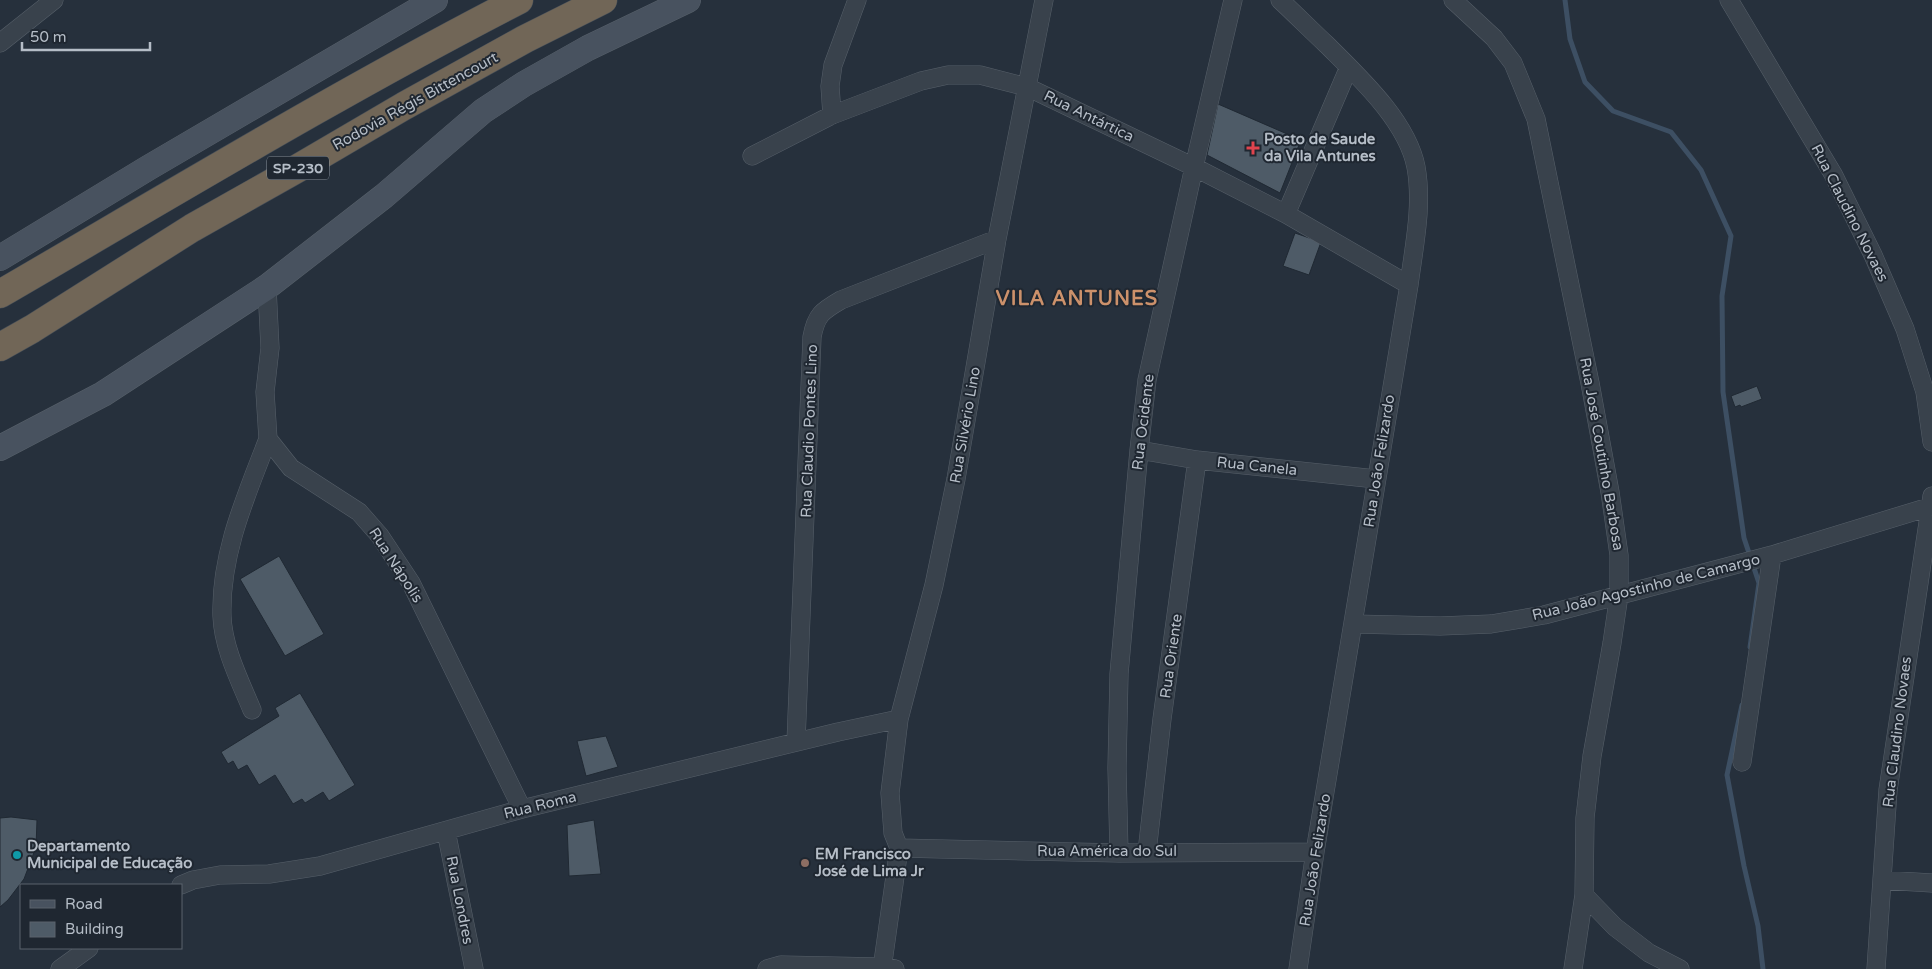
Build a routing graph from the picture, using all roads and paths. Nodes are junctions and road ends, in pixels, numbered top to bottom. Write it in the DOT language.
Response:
graph roads {
  1 [pos="54,0"];
  2 [pos="435,0"];
  3 [pos="519,0"];
  4 [pos="603,0"];
  5 [pos="688,0"];
  6 [pos="857,0"];
  7 [pos="1044,0"];
  8 [pos="1233,0"];
  9 [pos="1280,0"];
  10 [pos="1453,0"];
  11 [pos="1729,0"];
  12 [pos="0,43"];
  13 [pos="1349,67"];
  14 [pos="1027,87"];
  15 [pos="832,115"];
  16 [pos="752,156"];
  17 [pos="1194,167"];
  18 [pos="1286,214"];
  19 [pos="997,239"];
  20 [pos="0,258"];
  21 [pos="1409,285"];
  22 [pos="267,286"];
  23 [pos="0,294"];
  24 [pos="0,347"];
  25 [pos="268,439"];
  26 [pos="1932,442"];
  27 [pos="0,448"];
  28 [pos="1139,450"];
  29 [pos="1197,460"];
  30 [pos="1376,479"];
  31 [pos="1932,496"];
  32 [pos="1932,506"];
  33 [pos="1766,556"];
  34 [pos="1619,595"];
  35 [pos="1352,624"];
  36 [pos="252,710"];
  37 [pos="899,718"];
  38 [pos="796,742"];
  39 [pos="1742,762"];
  40 [pos="522,809"];
  41 [pos="446,831"];
  42 [pos="899,848"];
  43 [pos="1147,852"];
  44 [pos="1315,852"];
  45 [pos="1119,853"];
  46 [pos="1882,880"];
  47 [pos="1932,883"];
  48 [pos="182,885"];
  49 [pos="1584,895"];
  50 [pos="88,949"];
  51 [pos="886,968"];
  52 [pos="60,969"];
  53 [pos="474,969"];
  54 [pos="767,969"];
  55 [pos="1298,969"];
  56 [pos="1573,969"];
  57 [pos="1680,969"];
  58 [pos="1876,969"];
  1 -- 12 [label="street"];
  2 -- 20 [label="street"];
  3 -- 23 [label="highway, SP-230"];
  4 -- 24 [label="highway, Rodovia Régis Bittencourt / SP-230"];
  5 -- 22 [label="street"];
  6 -- 15 [label="street"];
  7 -- 14 [label="street, Rua Silvério Lino"];
  8 -- 17 [label="street, Rua Ocidente"];
  9 -- 13 [label="street, Rua João Felizardo"];
  10 -- 34 [label="street, Rua José Coutinho Barbosa"];
  11 -- 26 [label="street, Rua Claudino Novaes"];
  13 -- 18 [label="street"];
  13 -- 21 [label="street, Rua João Felizardo"];
  14 -- 15 [label="street, Rua Antártica"];
  14 -- 17 [label="street, Rua Antártica"];
  14 -- 19 [label="street, Rua Silvério Lino"];
  15 -- 16 [label="street, Rua Antártica"];
  17 -- 18 [label="street, Rua Antártica"];
  17 -- 28 [label="street, Rua Ocidente"];
  18 -- 21 [label="street, Rua Antártica"];
  19 -- 37 [label="street, Rua Silvério Lino"];
  19 -- 38 [label="street, Rua Claudio Pontes Lino"];
  21 -- 30 [label="street, Rua João Felizardo"];
  22 -- 25 [label="street"];
  22 -- 27 [label="street"];
  25 -- 36 [label="street"];
  25 -- 40 [label="street, Rua Nápolis"];
  28 -- 29 [label="street, Rua Canela"];
  28 -- 45 [label="street, Rua Ocidente"];
  29 -- 30 [label="street, Rua Canela"];
  29 -- 43 [label="street, Rua Oriente"];
  30 -- 35 [label="street, Rua João Felizardo"];
  31 -- 32 [label="street, Rua Claudino Novaes"];
  32 -- 33 [label="street, Rua João Agostinho de Camargo"];
  32 -- 46 [label="street, Rua Claudino Novaes"];
  33 -- 34 [label="street, Rua João Agostinho de Camargo"];
  33 -- 39 [label="street"];
  34 -- 35 [label="street, Rua João Agostinho de Camargo"];
  34 -- 49 [label="street, Rua José Coutinho Barbosa"];
  35 -- 44 [label="street, Rua João Felizardo"];
  37 -- 38 [label="street, Rua Roma"];
  37 -- 42 [label="street, Rua Silvério Lino"];
  38 -- 40 [label="street, Rua Roma"];
  40 -- 41 [label="street, Rua Roma"];
  41 -- 48 [label="street, Rua Roma"];
  41 -- 53 [label="street, Rua Londres"];
  42 -- 45 [label="street, Rua América do Sul"];
  42 -- 51 [label="street"];
  43 -- 44 [label="street, Rua América do Sul"];
  43 -- 45 [label="street, Rua América do Sul"];
  44 -- 55 [label="street, Rua João Felizardo"];
  46 -- 47 [label="street"];
  46 -- 58 [label="street, Rua Claudino Novaes"];
  49 -- 56 [label="street, Rua José Coutinho Barbosa"];
  49 -- 57 [label="street"];
  50 -- 52 [label="street"];
  51 -- 54 [label="street"];
}
